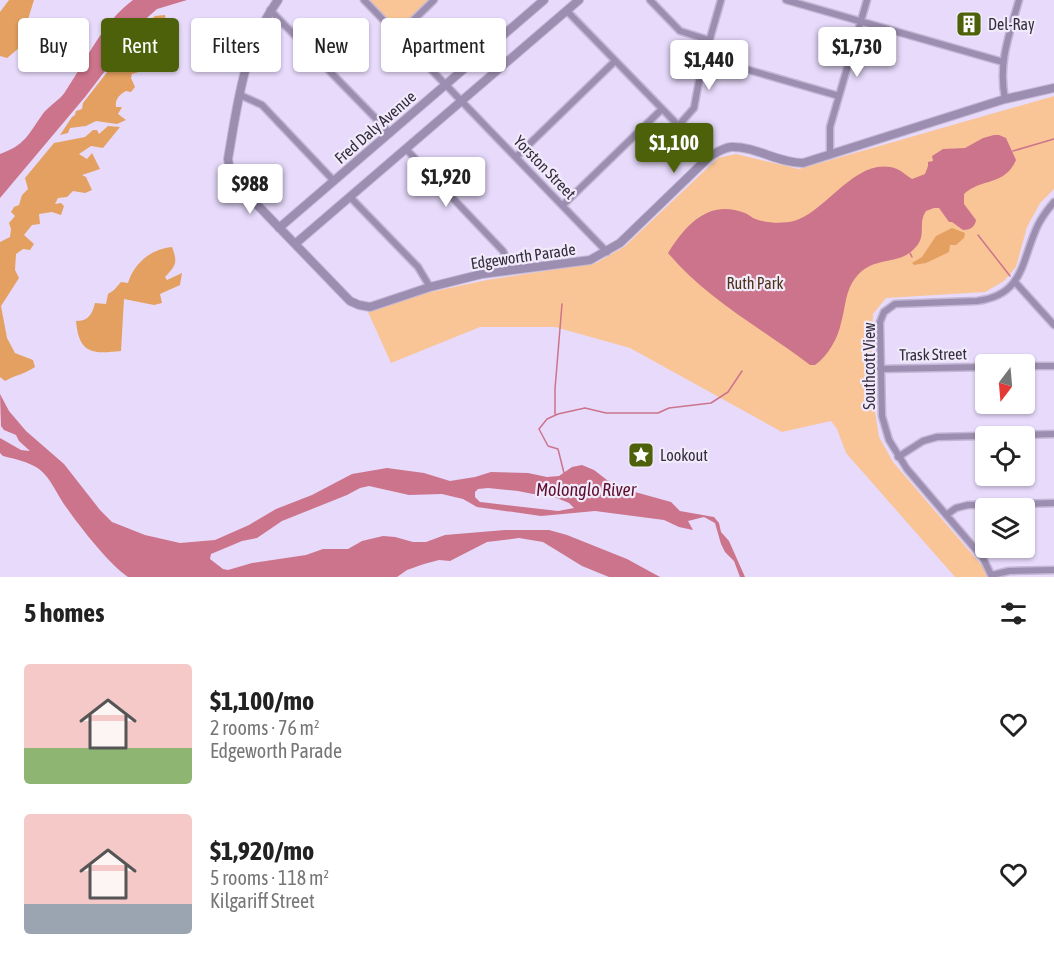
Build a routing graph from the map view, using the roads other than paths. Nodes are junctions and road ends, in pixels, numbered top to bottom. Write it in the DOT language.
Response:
graph roads {
  1 [pos="278,0"];
  2 [pos="364,0"];
  3 [pos="434,0"];
  4 [pos="544,0"];
  5 [pos="579,0"];
  6 [pos="650,0"];
  7 [pos="721,0"];
  8 [pos="786,0"];
  9 [pos="867,0"];
  10 [pos="1019,0"];
  11 [pos="270,10"];
  12 [pos="567,11"];
  13 [pos="381,18"];
  14 [pos="415,18"];
  15 [pos="861,21"];
  16 [pos="709,40"];
  17 [pos="704,57"];
  18 [pos="615,61"];
  19 [pos="1003,62"];
  20 [pos="434,72"];
  21 [pos="446,84"];
  22 [pos="1054,88"];
  23 [pos="240,95"];
  24 [pos="839,96"];
  25 [pos="1005,99"];
  26 [pos="462,101"];
  27 [pos="662,109"];
  28 [pos="678,126"];
  29 [pos="390,133"];
  30 [pos="406,149"];
  31 [pos="830,155"];
  32 [pos="516,157"];
  33 [pos="709,158"];
  34 [pos="334,181"];
  35 [pos="350,197"];
  36 [pos="1054,202"];
  37 [pos="563,205"];
  38 [pos="279,228"];
  39 [pos="295,244"];
  40 [pos="607,252"];
  41 [pos="510,269"];
  42 [pos="1015,282"];
  43 [pos="430,287"];
  44 [pos="1054,325"];
  45 [pos="1035,366"];
  46 [pos="1054,366"];
  47 [pos="975,367"];
  48 [pos="880,369"];
  49 [pos="1054,435"];
  50 [pos="898,457"];
  51 [pos="1054,503"];
  52 [pos="946,514"];
  53 [pos="1054,570"];
  54 [pos="992,576"];
  1 -- 11 [label="street, Edgeworth Parade"];
  2 -- 13 [label="street, Yorston Street"];
  3 -- 14 [label="street"];
  4 -- 21 [label="street, Fred Daly Avenue"];
  5 -- 12 [label="street"];
  6 -- 16 [label="street"];
  7 -- 16 [label="street"];
  8 -- 15 [label="street"];
  9 -- 15 [label="street"];
  10 -- 19 [label="street"];
  11 -- 23 [label="street, Edgeworth Parade"];
  11 -- 29 [label="street"];
  12 -- 18 [label="street"];
  12 -- 26 [label="street"];
  15 -- 19 [label="street"];
  15 -- 24 [label="street"];
  16 -- 17 [label="street"];
  17 -- 24 [label="street"];
  17 -- 28 [label="street"];
  18 -- 27 [label="street"];
  18 -- 32 [label="street"];
  19 -- 25 [label="street"];
  20 -- 21 [label="street, Yorston Street"];
  21 -- 26 [label="street, Yorston Street"];
  21 -- 29 [label="street, Fred Daly Avenue"];
  22 -- 25 [label="street, Edgeworth Parade"];
  23 -- 34 [label="street"];
  23 -- 38 [label="street, Edgeworth Parade"];
  24 -- 31 [label="street"];
  25 -- 31 [label="street, Edgeworth Parade"];
  26 -- 30 [label="street"];
  26 -- 32 [label="street, Yorston Street"];
  27 -- 28 [label="street"];
  27 -- 37 [label="street"];
  28 -- 33 [label="street"];
  29 -- 34 [label="street, Fred Daly Avenue"];
  30 -- 35 [label="street"];
  30 -- 41 [label="street"];
  31 -- 33 [label="street, Edgeworth Parade"];
  32 -- 37 [label="street, Yorston Street"];
  33 -- 40 [label="street, Edgeworth Parade"];
  34 -- 38 [label="street, Fred Daly Avenue"];
  35 -- 39 [label="street"];
  35 -- 43 [label="street"];
  36 -- 42 [label="street"];
  37 -- 40 [label="street, Yorston Street"];
  38 -- 39 [label="street, Edgeworth Parade"];
  39 -- 43 [label="street, Edgeworth Parade"];
  40 -- 41 [label="street, Edgeworth Parade"];
  41 -- 43 [label="street, Edgeworth Parade"];
  42 -- 44 [label="street"];
  42 -- 48 [label="street, Southcott View"];
  45 -- 46 [label="street"];
  47 -- 48 [label="street, Trask Street"];
  48 -- 50 [label="street, Southcott View"];
  49 -- 50 [label="street"];
  50 -- 52 [label="street, Southcott View"];
  51 -- 52 [label="street"];
  52 -- 54 [label="street, Southcott View"];
  53 -- 54 [label="street"];
}
